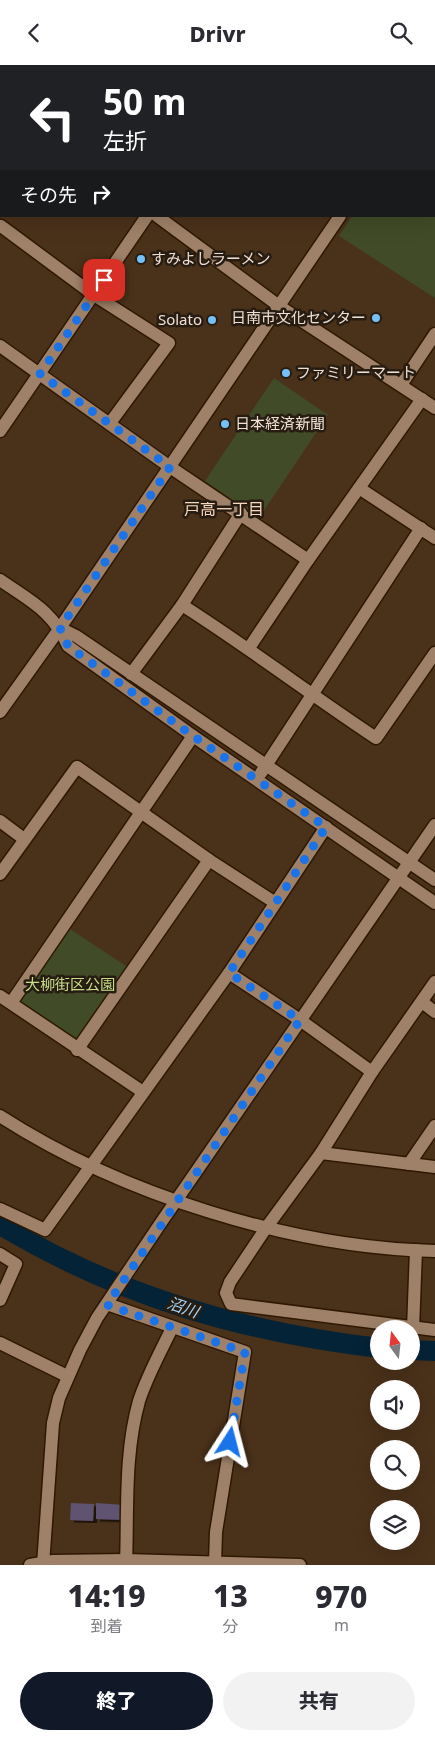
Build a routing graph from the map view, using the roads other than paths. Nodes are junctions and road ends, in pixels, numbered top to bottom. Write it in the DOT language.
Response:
graph roads {
  1 [pos="146,217"];
  2 [pos="158,217"];
  3 [pos="339,217"];
  4 [pos="3,223"];
  5 [pos="94,295"];
  6 [pos="279,306"];
  7 [pos="435,334"];
  8 [pos="0,346"];
  9 [pos="40,374"];
  10 [pos="401,385"];
  11 [pos="422,399"];
  12 [pos="435,408"];
  13 [pos="110,423"];
  14 [pos="0,431"];
  15 [pos="170,467"];
  16 [pos="359,488"];
  17 [pos="241,513"];
  18 [pos="421,528"];
  19 [pos="435,538"];
  20 [pos="308,560"];
  21 [pos="0,580"];
  22 [pos="182,605"];
  23 [pos="60,628"];
  24 [pos="249,648"];
  25 [pos="435,653"];
  26 [pos="130,674"];
  27 [pos="312,695"];
  28 [pos="0,712"];
  29 [pos="193,736"];
  30 [pos="265,766"];
  31 [pos="257,780"];
  32 [pos="141,812"];
  33 [pos="0,821"];
  34 [pos="435,825"];
  35 [pos="326,827"];
  36 [pos="24,839"];
  37 [pos="209,860"];
  38 [pos="409,862"];
  39 [pos="0,874"];
  40 [pos="399,877"];
  41 [pos="435,880"];
  42 [pos="274,902"];
  43 [pos="435,903"];
  44 [pos="229,973"];
  45 [pos="435,981"];
  46 [pos="5,999"];
  47 [pos="422,1002"];
  48 [pos="435,1011"];
  49 [pos="300,1020"];
  50 [pos="77,1050"];
  51 [pos="372,1072"];
  52 [pos="143,1092"];
  53 [pos="0,1116"];
  54 [pos="435,1126"];
  55 [pos="322,1153"];
  56 [pos="409,1164"];
  57 [pos="91,1165"];
  58 [pos="435,1167"];
  59 [pos="177,1200"];
  60 [pos="0,1209"];
  61 [pos="266,1227"];
  62 [pos="416,1250"];
  63 [pos="435,1251"];
  64 [pos="0,1254"];
  65 [pos="0,1300"];
  66 [pos="107,1305"];
  67 [pos="413,1320"];
  68 [pos="370,1323"];
  69 [pos="172,1328"];
  70 [pos="420,1329"];
  71 [pos="435,1330"];
  72 [pos="0,1343"];
  73 [pos="67,1376"];
  74 [pos="126,1562"];
  75 [pos="215,1563"];
  76 [pos="38,1564"];
  77 [pos="300,1565"];
  1 -- 5 [label="street"];
  2 -- 6 [label="street"];
  3 -- 6 [label="street"];
  4 -- 5 [label="street"];
  5 -- 9 [label="street"];
  5 -- 13 [label="street"];
  6 -- 10 [label="street"];
  6 -- 15 [label="street"];
  7 -- 10 [label="street"];
  8 -- 9 [label="street"];
  9 -- 13 [label="street"];
  9 -- 14 [label="street"];
  10 -- 11 [label="street"];
  11 -- 12 [label="street"];
  11 -- 16 [label="street"];
  13 -- 15 [label="street"];
  15 -- 17 [label="street"];
  15 -- 23 [label="street"];
  16 -- 18 [label="street"];
  16 -- 20 [label="street"];
  17 -- 20 [label="street"];
  17 -- 22 [label="street"];
  18 -- 19 [label="street"];
  18 -- 27 [label="street"];
  20 -- 24 [label="street"];
  21 -- 23 [label="street"];
  22 -- 24 [label="street"];
  22 -- 26 [label="street"];
  23 -- 26 [label="street"];
  23 -- 28 [label="street"];
  23 -- 29 [label="street"];
  24 -- 27 [label="street"];
  25 -- 27 [label="street"];
  26 -- 30 [label="street"];
  27 -- 30 [label="street"];
  29 -- 31 [label="street"];
  29 -- 32 [label="street"];
  30 -- 31 [label="street"];
  30 -- 38 [label="street"];
  31 -- 35 [label="street"];
  32 -- 36 [label="street"];
  32 -- 37 [label="street"];
  32 -- 46 [label="street"];
  33 -- 36 [label="street"];
  34 -- 38 [label="street"];
  35 -- 40 [label="street"];
  35 -- 42 [label="street"];
  36 -- 39 [label="street"];
  37 -- 42 [label="street"];
  37 -- 50 [label="street"];
  38 -- 40 [label="street"];
  38 -- 41 [label="street"];
  40 -- 43 [label="street"];
  40 -- 49 [label="street"];
  42 -- 44 [label="street"];
  44 -- 49 [label="street"];
  44 -- 52 [label="street"];
  45 -- 47 [label="street"];
  46 -- 50 [label="street"];
  47 -- 48 [label="street"];
  47 -- 51 [label="street"];
  49 -- 51 [label="street"];
  49 -- 59 [label="street"];
  50 -- 52 [label="street"];
  51 -- 55 [label="street"];
  52 -- 57 [label="street"];
  53 -- 57 [label="street"];
  54 -- 56 [label="street"];
  55 -- 56 [label="street"];
  55 -- 61 [label="street"];
  56 -- 58 [label="street"];
  57 -- 59 [label="street"];
  57 -- 60 [label="street"];
  59 -- 61 [label="street"];
  59 -- 66 [label="street"];
  61 -- 62 [label="street"];
  61 -- 68 [label="street"];
  62 -- 63 [label="street"];
  62 -- 67 [label="street"];
  64 -- 65 [label="street"];
  66 -- 69 [label="street"];
  66 -- 73 [label="street"];
  69 -- 74 [label="street"];
  69 -- 75 [label="street"];
  70 -- 71 [label="street"];
  72 -- 73 [label="street"];
  73 -- 76 [label="street"];
  74 -- 75 [label="street"];
  74 -- 76 [label="street"];
  75 -- 77 [label="street"];
}
